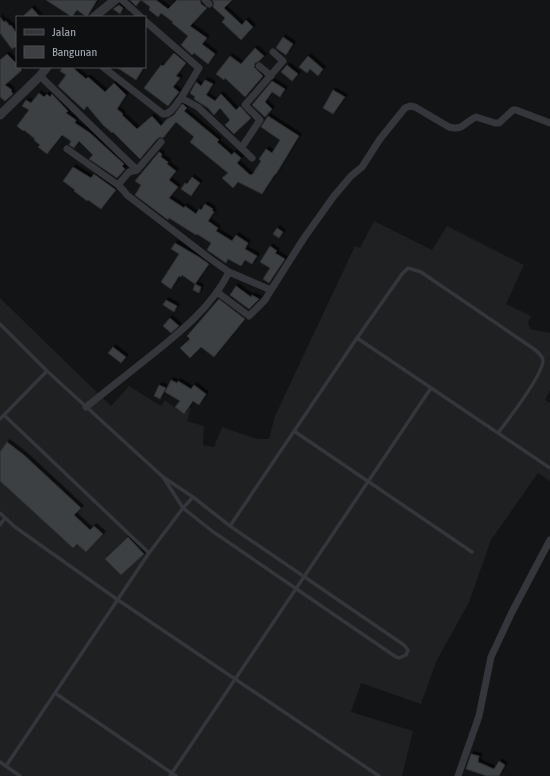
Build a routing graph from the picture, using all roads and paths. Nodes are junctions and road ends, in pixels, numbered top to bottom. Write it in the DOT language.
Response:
graph roads {
  1 [pos="115,0"];
  2 [pos="122,0"];
  3 [pos="95,16"];
  4 [pos="140,16"];
  5 [pos="146,22"];
  6 [pos="273,52"];
  7 [pos="259,66"];
  8 [pos="46,68"];
  9 [pos="105,68"];
  10 [pos="40,76"];
  11 [pos="271,76"];
  12 [pos="181,98"];
  13 [pos="0,115"];
  14 [pos="550,123"];
  15 [pos="161,142"];
  16 [pos="242,147"];
  17 [pos="68,149"];
  18 [pos="252,158"];
  19 [pos="138,170"];
  20 [pos="118,185"];
  21 [pos="229,272"];
  22 [pos="271,290"];
  23 [pos="217,292"];
  24 [pos="0,324"];
  25 [pos="357,338"];
  26 [pos="47,371"];
  27 [pos="431,388"];
  28 [pos="86,407"];
  29 [pos="4,415"];
  30 [pos="0,419"];
  31 [pos="294,431"];
  32 [pos="498,433"];
  33 [pos="550,468"];
  34 [pos="162,477"];
  35 [pos="368,481"];
  36 [pos="193,497"];
  37 [pos="183,508"];
  38 [pos="0,513"];
  39 [pos="5,518"];
  40 [pos="0,524"];
  41 [pos="230,526"];
  42 [pos="550,540"];
  43 [pos="472,552"];
  44 [pos="149,553"];
  45 [pos="305,577"];
  46 [pos="297,589"];
  47 [pos="118,600"];
  48 [pos="236,679"];
  49 [pos="55,693"];
  50 [pos="0,762"];
  51 [pos="6,766"];
  52 [pos="171,775"];
  53 [pos="20,776"];
  54 [pos="176,776"];
  55 [pos="379,776"];
  56 [pos="458,776"];
  1 -- 3 [label="street"];
  2 -- 4 [label="street"];
  5 -- 12 [label="street"];
  6 -- 11 [label="street"];
  7 -- 11 [label="street"];
  8 -- 10 [label="street"];
  9 -- 12 [label="street"];
  10 -- 13 [label="street"];
  10 -- 19 [label="street"];
  11 -- 16 [label="street"];
  12 -- 16 [label="street"];
  14 -- 22 [label="street"];
  15 -- 19 [label="street"];
  16 -- 18 [label="street"];
  17 -- 20 [label="street"];
  19 -- 20 [label="street"];
  20 -- 21 [label="street"];
  21 -- 22 [label="street"];
  21 -- 23 [label="street"];
  22 -- 23 [label="street"];
  23 -- 28 [label="street"];
  24 -- 26 [label="lane"];
  25 -- 27 [label="lane"];
  25 -- 31 [label="lane"];
  25 -- 32 [label="lane"];
  26 -- 28 [label="lane"];
  26 -- 29 [label="lane"];
  27 -- 32 [label="lane"];
  27 -- 35 [label="lane"];
  28 -- 34 [label="lane"];
  29 -- 30 [label="lane"];
  29 -- 44 [label="lane"];
  31 -- 35 [label="lane"];
  31 -- 41 [label="lane"];
  32 -- 33 [label="lane"];
  34 -- 36 [label="lane"];
  34 -- 37 [label="lane"];
  35 -- 43 [label="lane"];
  35 -- 45 [label="lane"];
  36 -- 37 [label="lane"];
  36 -- 41 [label="lane"];
  37 -- 44 [label="lane"];
  37 -- 46 [label="lane"];
  38 -- 39 [label="lane"];
  39 -- 40 [label="lane"];
  39 -- 47 [label="lane"];
  41 -- 45 [label="lane"];
  42 -- 56 [label="street"];
  44 -- 47 [label="lane"];
  45 -- 46 [label="lane"];
  45 -- 46 [label="lane"];
  46 -- 48 [label="lane"];
  47 -- 48 [label="lane"];
  47 -- 49 [label="lane"];
  48 -- 52 [label="lane"];
  48 -- 55 [label="lane"];
  49 -- 51 [label="lane"];
  49 -- 52 [label="lane"];
  50 -- 51 [label="lane"];
  51 -- 53 [label="lane"];
  52 -- 54 [label="lane"];
}
